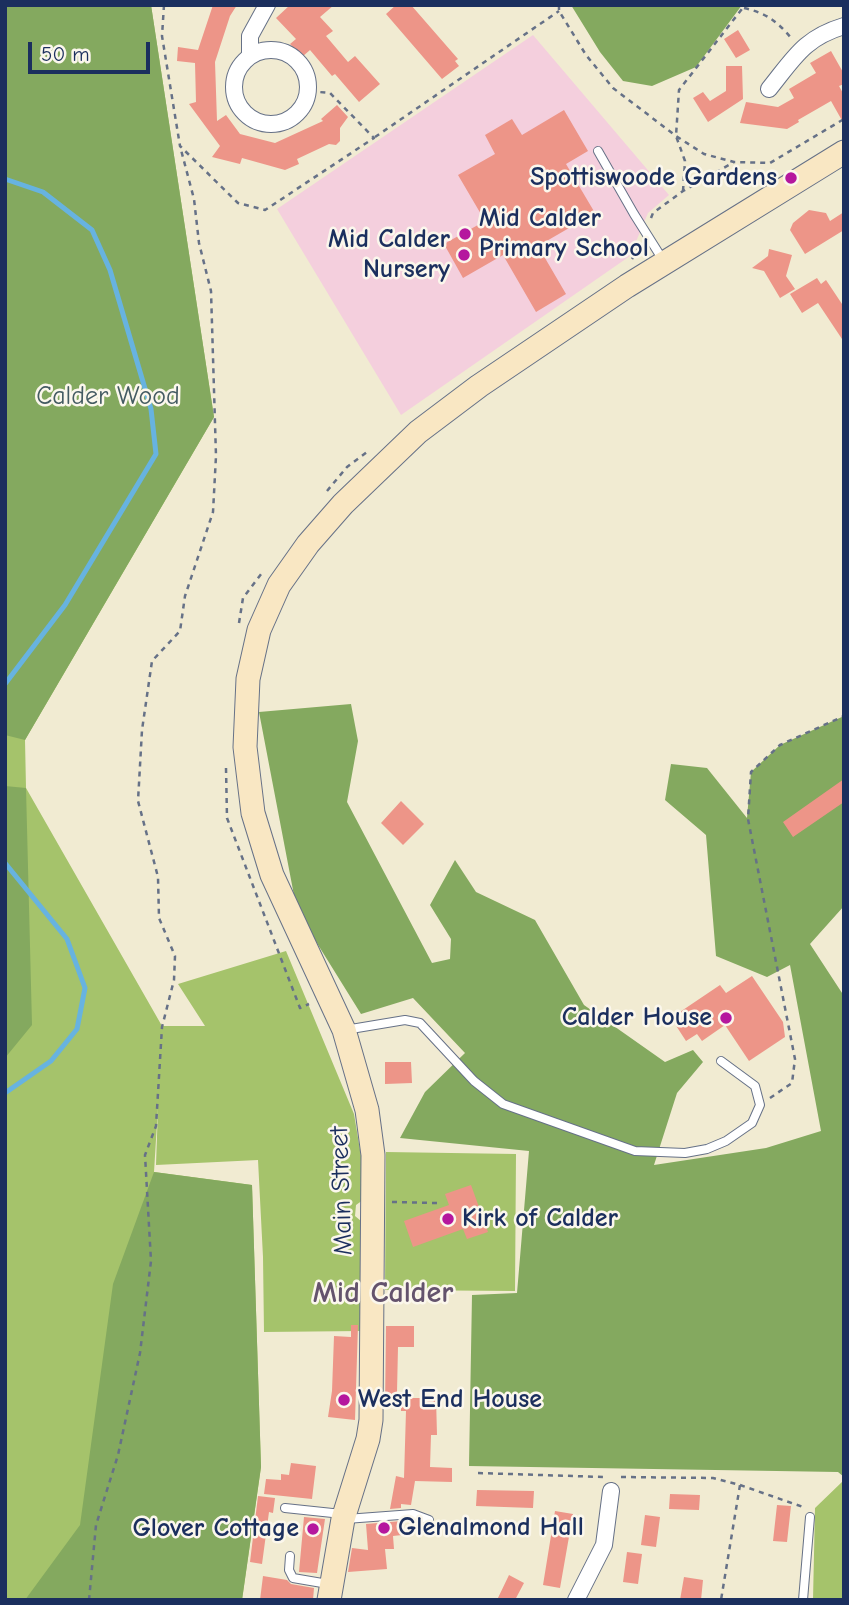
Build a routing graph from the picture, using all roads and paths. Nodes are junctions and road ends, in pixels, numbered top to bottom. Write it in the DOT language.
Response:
graph roads {
  1 [pos="164,5"];
  2 [pos="267,5"];
  3 [pos="559,5"];
  4 [pos="744,6"];
  5 [pos="559,10"];
  6 [pos="844,26"];
  7 [pos="800,50"];
  8 [pos="250,56"];
  9 [pos="769,89"];
  10 [pos="308,91"];
  11 [pos="844,119"];
  12 [pos="676,136"];
  13 [pos="374,138"];
  14 [pos="180,146"];
  15 [pos="598,151"];
  16 [pos="844,152"];
  17 [pos="683,191"];
  18 [pos="665,263"];
  19 [pos="367,452"];
  20 [pos="322,496"];
  21 [pos="266,567"];
  22 [pos="239,626"];
  23 [pos="844,716"];
  24 [pos="226,763"];
  25 [pos="328,995"];
  26 [pos="344,1030"];
  27 [pos="721,1060"];
  28 [pos="760,1105"];
  29 [pos="437,1203"];
  30 [pos="374,1220"];
  31 [pos="478,1473"];
  32 [pos="740,1485"];
  33 [pos="611,1491"];
  34 [pos="285,1508"];
  35 [pos="344,1517"];
  36 [pos="810,1517"];
  37 [pos="429,1520"];
  38 [pos="290,1556"];
  39 [pos="330,1592"];
  40 [pos="89,1600"];
  41 [pos="576,1600"];
  42 [pos="722,1600"];
  43 [pos="803,1600"];
  1 -- 14 [label="path"];
  2 -- 8 [label="street"];
  3 -- 5 [label="path"];
  4 -- 7 [label="path"];
  4 -- 12 [label="path"];
  5 -- 12 [label="path"];
  5 -- 13 [label="path"];
  6 -- 7 [label="street"];
  7 -- 9 [label="street"];
  8 -- 10 [label="street"];
  8 -- 10 [label="street"];
  10 -- 13 [label="path"];
  11 -- 12 [label="path"];
  12 -- 17 [label="path"];
  13 -- 14 [label="path"];
  14 -- 40 [label="path"];
  15 -- 18 [label="lane"];
  16 -- 18 [label="street, Main Street"];
  18 -- 25 [label="street, Main Street"];
  19 -- 20 [label="path"];
  21 -- 22 [label="path"];
  23 -- 28 [label="path"];
  24 -- 25 [label="path"];
  25 -- 26 [label="street, Main Street"];
  26 -- 28 [label="lane"];
  26 -- 30 [label="street, Main Street"];
  27 -- 28 [label="lane"];
  29 -- 30 [label="path"];
  30 -- 35 [label="street, Main Street"];
  31 -- 32 [label="path"];
  32 -- 36 [label="path"];
  32 -- 42 [label="path"];
  33 -- 41 [label="street"];
  34 -- 35 [label="lane"];
  35 -- 37 [label="lane"];
  35 -- 39 [label="street, Main Street"];
  36 -- 43 [label="lane"];
  38 -- 39 [label="lane"];
}
